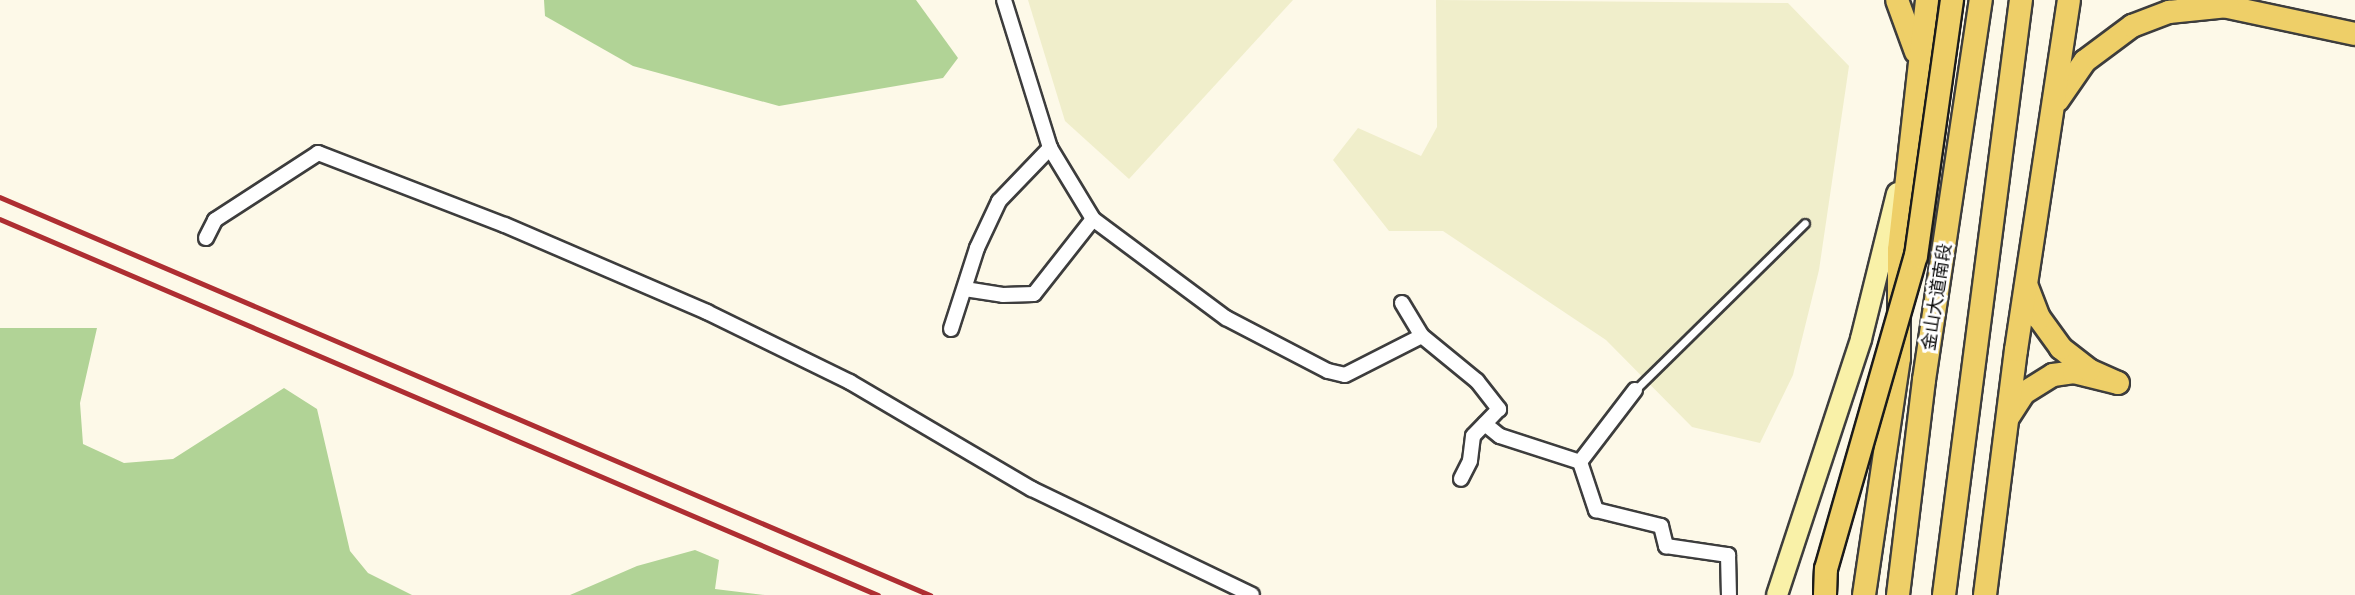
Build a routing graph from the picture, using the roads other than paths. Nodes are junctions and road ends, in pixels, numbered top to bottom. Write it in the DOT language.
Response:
graph roads {
  1 [pos="1004,0"];
  2 [pos="1897,0"];
  3 [pos="1927,0"];
  4 [pos="1952,0"];
  5 [pos="1981,0"];
  6 [pos="2021,0"];
  7 [pos="2069,0"];
  8 [pos="2201,0"];
  9 [pos="2228,6"];
  10 [pos="2355,34"];
  11 [pos="1918,73"];
  12 [pos="2053,110"];
  13 [pos="1911,129"];
  14 [pos="1050,148"];
  15 [pos="1093,219"];
  16 [pos="1805,223"];
  17 [pos="206,237"];
  18 [pos="2026,283"];
  19 [pos="965,289"];
  20 [pos="1402,303"];
  21 [pos="951,329"];
  22 [pos="1422,336"];
  23 [pos="1635,390"];
  24 [pos="2006,423"];
  25 [pos="1485,424"];
  26 [pos="1580,462"];
  27 [pos="1461,479"];
  28 [pos="1252,595"];
  29 [pos="1729,595"];
  30 [pos="1777,595"];
  31 [pos="1825,595"];
  32 [pos="1864,595"];
  33 [pos="1898,595"];
  34 [pos="1944,595"];
  35 [pos="1985,595"];
  1 -- 14 [label="street"];
  2 -- 11 [label="main road"];
  3 -- 11 [label="main road"];
  4 -- 31 [label="main road, bridge"];
  5 -- 33 [label="main road, 金山大道南段"];
  6 -- 34 [label="main road"];
  7 -- 12 [label="main road"];
  8 -- 9 [label="main road"];
  9 -- 10 [label="main road"];
  9 -- 12 [label="main road"];
  11 -- 13 [label="main road"];
  12 -- 18 [label="main road"];
  13 -- 30 [label="street"];
  13 -- 32 [label="main road"];
  14 -- 15 [label="street"];
  14 -- 19 [label="street"];
  15 -- 19 [label="street"];
  15 -- 22 [label="street"];
  16 -- 23 [label="lane"];
  17 -- 28 [label="street"];
  18 -- 24 [label="main road"];
  18 -- 24 [label="main road"];
  19 -- 21 [label="street"];
  20 -- 22 [label="street"];
  22 -- 25 [label="street"];
  23 -- 26 [label="street"];
  24 -- 35 [label="main road"];
  25 -- 26 [label="street"];
  25 -- 27 [label="street"];
  26 -- 29 [label="street"];
}
